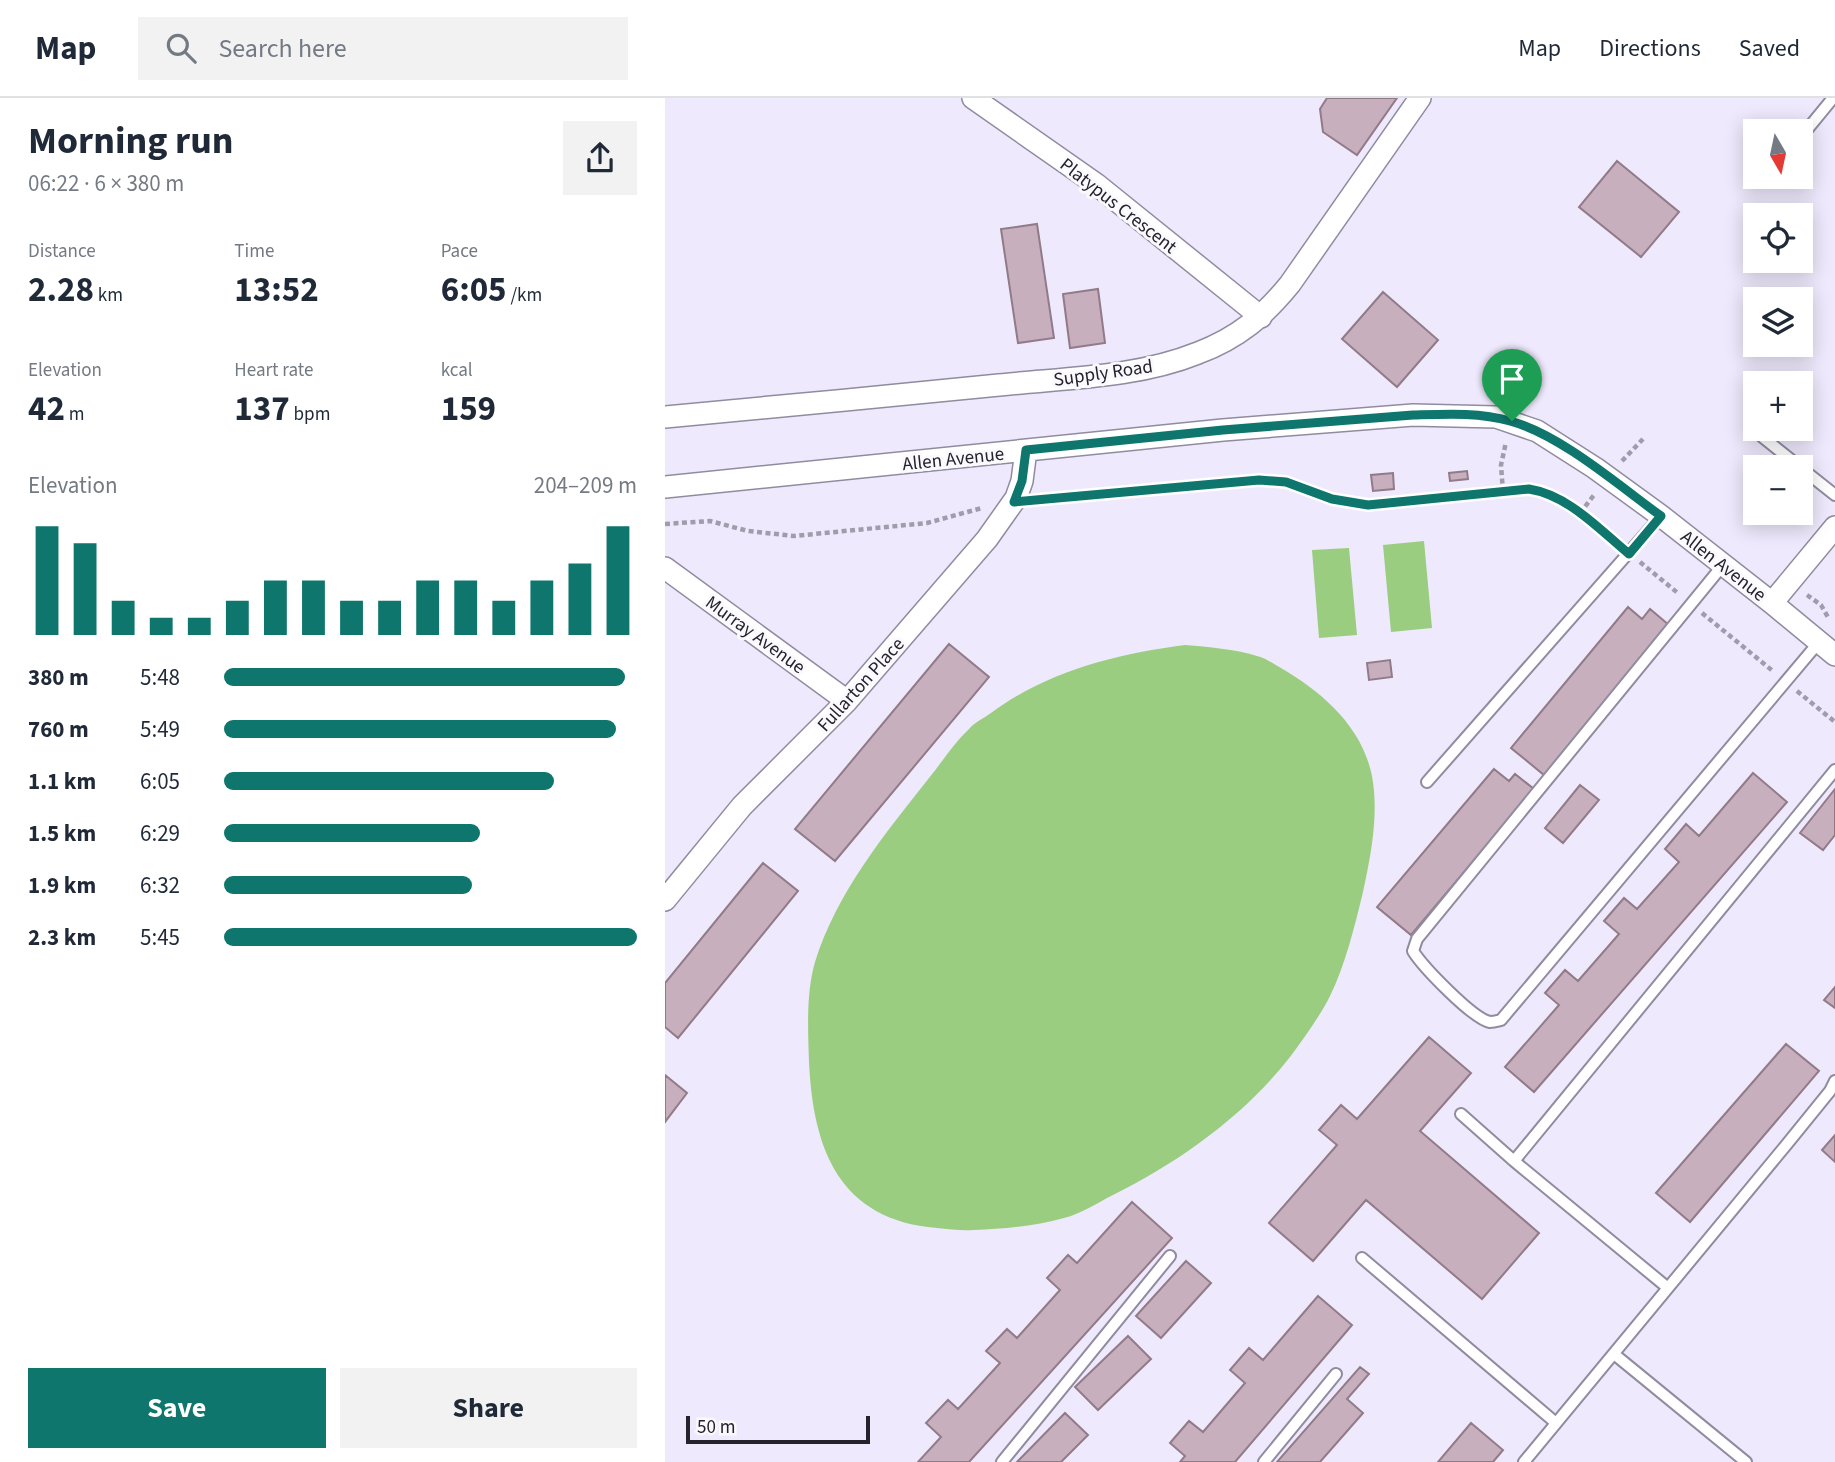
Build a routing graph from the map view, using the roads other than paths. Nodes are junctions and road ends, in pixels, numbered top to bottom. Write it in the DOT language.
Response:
graph roads {
  1 [pos="973,98"];
  2 [pos="1420,98"];
  3 [pos="1833,98"];
  4 [pos="1813,122"];
  5 [pos="1261,317"];
  6 [pos="665,417"];
  7 [pos="1768,441"];
  8 [pos="1026,450"];
  9 [pos="1786,455"];
  10 [pos="1813,477"];
  11 [pos="665,487"];
  12 [pos="1835,495"];
  13 [pos="1661,516"];
  14 [pos="1835,527"];
  15 [pos="1723,565"];
  16 [pos="665,568"];
  17 [pos="1772,603"];
  18 [pos="1827,649"];
  19 [pos="847,701"];
  20 [pos="1835,770"];
  21 [pos="1427,782"];
  22 [pos="665,900"];
  23 [pos="1835,1081"];
  24 [pos="1461,1114"];
  25 [pos="1514,1161"];
  26 [pos="1170,1256"];
  27 [pos="1362,1258"];
  28 [pos="1668,1288"];
  29 [pos="1614,1354"];
  30 [pos="1336,1374"];
  31 [pos="1556,1423"];
  32 [pos="1002,1462"];
  33 [pos="1263,1462"];
  34 [pos="1524,1462"];
  35 [pos="1746,1462"];
  1 -- 5 [label="street, Platypus Crescent"];
  2 -- 5 [label="street, Supply Road"];
  3 -- 4 [label="lane"];
  5 -- 6 [label="street, Supply Road"];
  7 -- 9 [label="lane"];
  8 -- 11 [label="street, Allen Avenue"];
  8 -- 13 [label="street, Allen Avenue"];
  8 -- 19 [label="street, Fullarton Place"];
  10 -- 12 [label="lane"];
  13 -- 15 [label="street, Allen Avenue"];
  13 -- 21 [label="lane"];
  14 -- 17 [label="street"];
  15 -- 17 [label="street, Allen Avenue"];
  15 -- 18 [label="lane"];
  16 -- 19 [label="street, Murray Avenue"];
  17 -- 18 [label="street, Allen Avenue"];
  19 -- 22 [label="street, Fullarton Place"];
  20 -- 25 [label="lane"];
  23 -- 28 [label="lane"];
  24 -- 25 [label="lane"];
  25 -- 28 [label="lane"];
  26 -- 32 [label="lane"];
  27 -- 31 [label="lane"];
  28 -- 29 [label="lane"];
  29 -- 31 [label="lane"];
  29 -- 35 [label="lane"];
  30 -- 33 [label="lane"];
  31 -- 34 [label="lane"];
}
